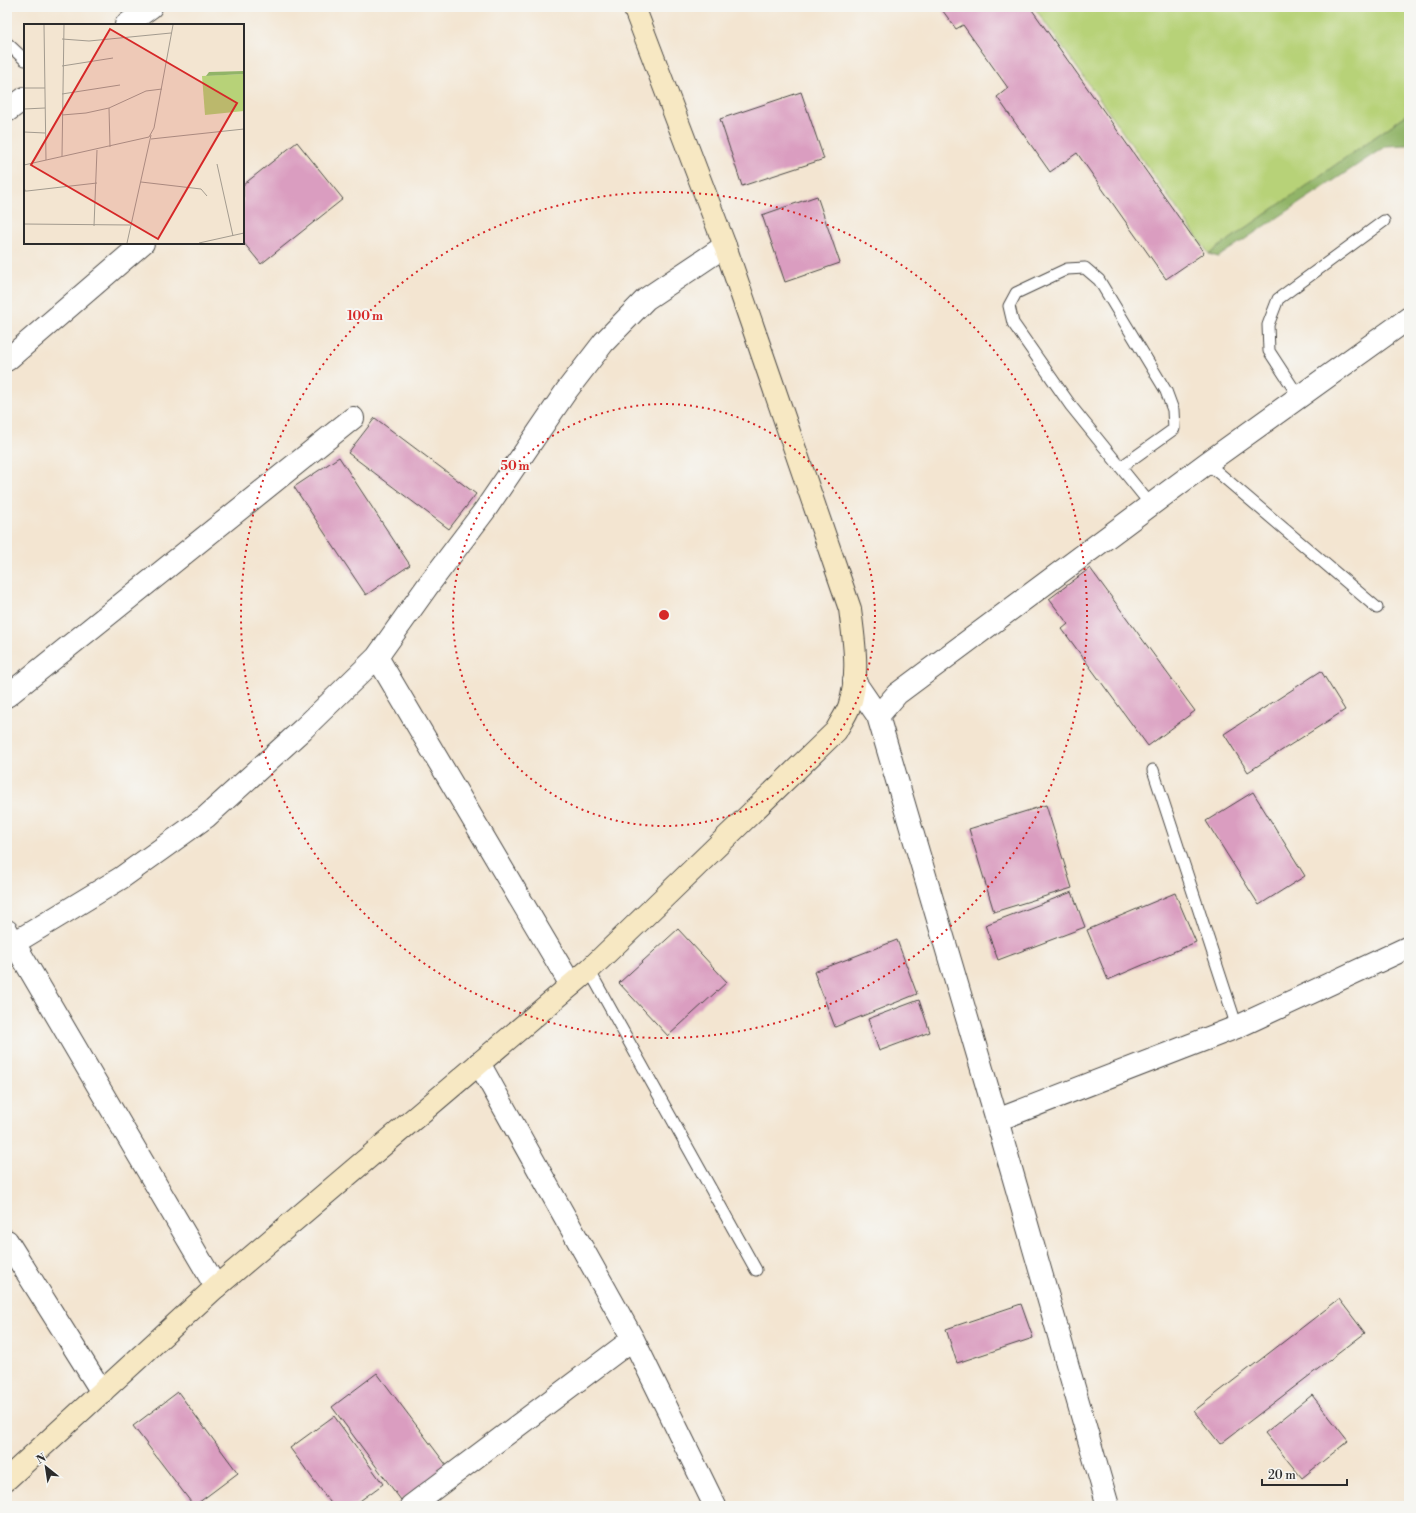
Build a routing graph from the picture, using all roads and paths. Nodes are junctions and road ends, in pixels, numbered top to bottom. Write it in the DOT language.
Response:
graph roads {
  1 [pos="151,7"];
  2 [pos="634,7"];
  3 [pos="127,24"];
  4 [pos="7,42"];
  5 [pos="24,59"];
  6 [pos="24,99"];
  7 [pos="7,112"];
  8 [pos="1384,221"];
  9 [pos="142,244"];
  10 [pos="725,246"];
  11 [pos="1409,318"];
  12 [pos="7,360"];
  13 [pos="1299,397"];
  14 [pos="353,418"];
  15 [pos="1207,463"];
  16 [pos="1121,467"];
  17 [pos="1151,505"];
  18 [pos="1378,608"];
  19 [pos="377,657"];
  20 [pos="854,681"];
  21 [pos="7,696"];
  22 [pos="878,716"];
  23 [pos="1153,770"];
  24 [pos="10,937"];
  25 [pos="1409,947"];
  26 [pos="589,970"];
  27 [pos="571,985"];
  28 [pos="1237,1027"];
  29 [pos="479,1063"];
  30 [pos="997,1120"];
  31 [pos="7,1241"];
  32 [pos="756,1270"];
  33 [pos="216,1287"];
  34 [pos="633,1339"];
  35 [pos="102,1392"];
  36 [pos="7,1479"];
  37 [pos="411,1506"];
  38 [pos="715,1506"];
  39 [pos="1108,1506"];
  1 -- 3 [label="street"];
  2 -- 10 [label="street"];
  4 -- 5 [label="lane"];
  6 -- 7 [label="street"];
  8 -- 13 [label="lane"];
  9 -- 12 [label="street"];
  10 -- 19 [label="street"];
  10 -- 20 [label="street"];
  11 -- 13 [label="street"];
  13 -- 15 [label="street"];
  14 -- 21 [label="street"];
  15 -- 17 [label="street"];
  15 -- 18 [label="lane"];
  16 -- 16 [label="lane"];
  16 -- 17 [label="lane"];
  17 -- 22 [label="street"];
  19 -- 24 [label="street"];
  19 -- 27 [label="street"];
  20 -- 22 [label="street"];
  20 -- 26 [label="street"];
  22 -- 30 [label="street"];
  23 -- 28 [label="lane"];
  24 -- 33 [label="street"];
  25 -- 28 [label="street"];
  26 -- 27 [label="street"];
  26 -- 32 [label="lane"];
  27 -- 29 [label="street"];
  28 -- 30 [label="street"];
  29 -- 33 [label="street"];
  29 -- 34 [label="street"];
  30 -- 39 [label="street"];
  31 -- 35 [label="street"];
  33 -- 35 [label="street"];
  34 -- 37 [label="street"];
  34 -- 38 [label="street"];
  35 -- 36 [label="street"];
}
